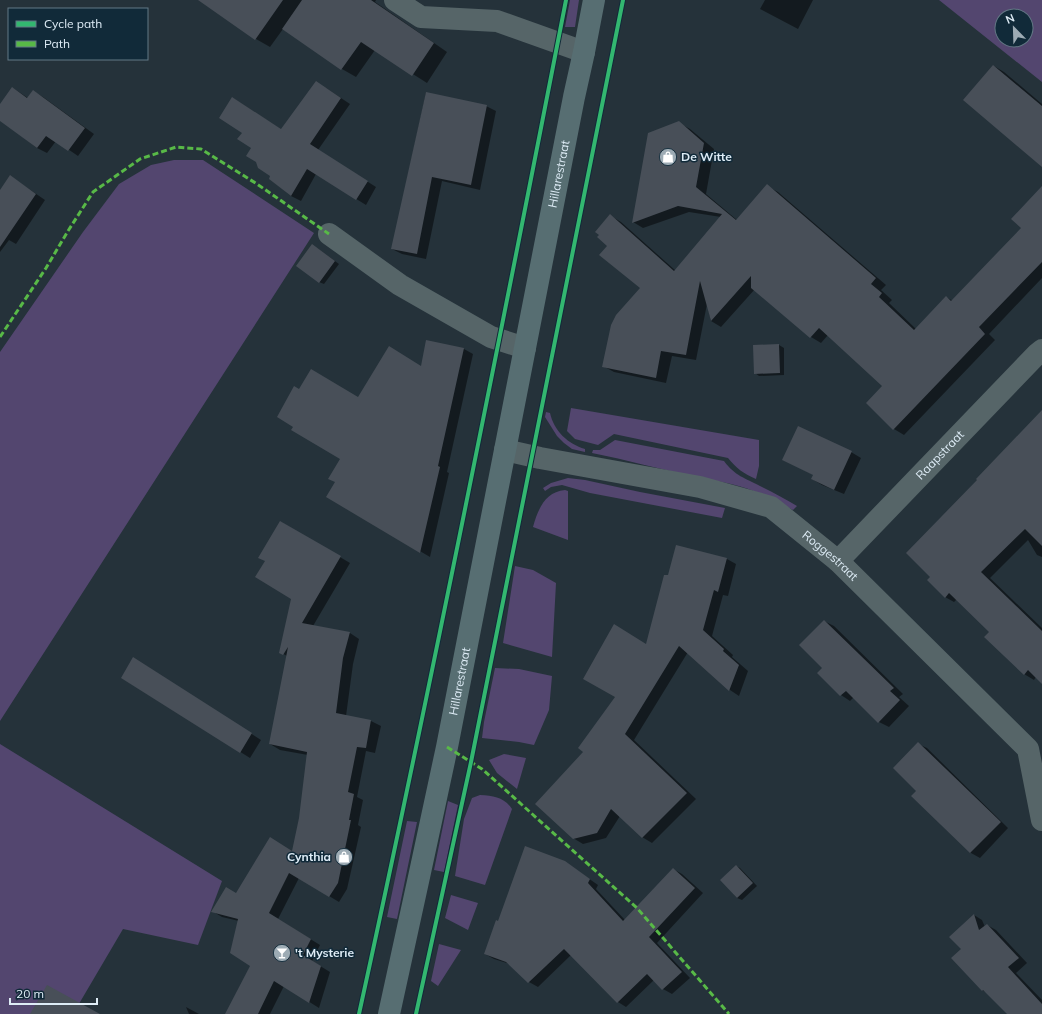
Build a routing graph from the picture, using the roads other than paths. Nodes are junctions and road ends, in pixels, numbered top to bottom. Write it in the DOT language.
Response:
graph roads {
  1 [pos="395,0"];
  2 [pos="594,0"];
  3 [pos="584,52"];
  4 [pos="329,234"];
  5 [pos="525,348"];
  6 [pos="1042,350"];
  7 [pos="505,450"];
  8 [pos="838,561"];
  9 [pos="1042,820"];
  10 [pos="388,1014"];
  1 -- 3 [label="street"];
  2 -- 3 [label="main road, Hillarestraat"];
  3 -- 5 [label="main road, Hillarestraat"];
  4 -- 5 [label="street"];
  5 -- 7 [label="main road, Hillarestraat"];
  6 -- 8 [label="street, Raapstraat"];
  7 -- 8 [label="street, Roggestraat"];
  7 -- 10 [label="main road, Hillarestraat"];
  8 -- 9 [label="street, Roggestraat"];
}
